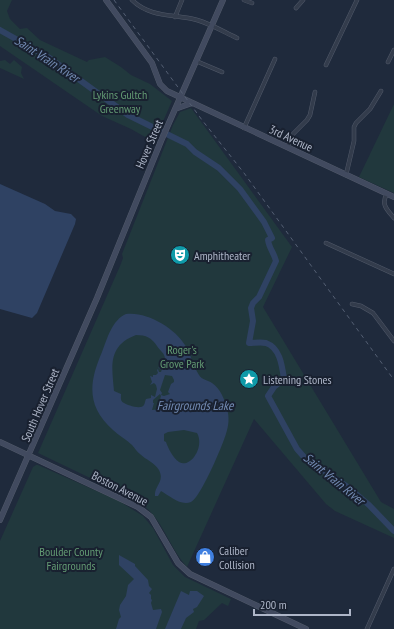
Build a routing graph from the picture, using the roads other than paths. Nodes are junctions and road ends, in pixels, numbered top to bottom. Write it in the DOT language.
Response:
graph roads {
  1 [pos="106,0"];
  2 [pos="132,0"];
  3 [pos="182,0"];
  4 [pos="223,0"];
  5 [pos="244,0"];
  6 [pos="303,0"];
  7 [pos="357,0"];
  8 [pos="137,2"];
  9 [pos="252,3"];
  10 [pos="296,8"];
  11 [pos="175,17"];
  12 [pos="211,26"];
  13 [pos="237,38"];
  14 [pos="394,50"];
  15 [pos="275,59"];
  16 [pos="196,61"];
  17 [pos="388,62"];
  18 [pos="326,65"];
  19 [pos="222,72"];
  20 [pos="381,91"];
  21 [pos="315,92"];
  22 [pos="180,97"];
  23 [pos="192,103"];
  24 [pos="174,109"];
  25 [pos="244,128"];
  26 [pos="287,147"];
  27 [pos="346,175"];
  28 [pos="387,194"];
  29 [pos="394,197"];
  30 [pos="394,218"];
  31 [pos="326,243"];
  32 [pos="394,274"];
  33 [pos="97,298"];
  34 [pos="352,304"];
  35 [pos="386,322"];
  36 [pos="382,325"];
  37 [pos="394,341"];
  38 [pos="0,442"];
  39 [pos="29,456"];
  40 [pos="0,520"];
  41 [pos="394,569"];
  42 [pos="306,629"];
  43 [pos="367,629"];
  1 -- 22 [label="street, 3rd Avenue"];
  2 -- 8 [label="street"];
  3 -- 11 [label="street"];
  4 -- 12 [label="street, Hover Street"];
  5 -- 9 [label="street"];
  6 -- 10 [label="street"];
  7 -- 18 [label="street"];
  8 -- 11 [label="street"];
  11 -- 12 [label="street"];
  12 -- 13 [label="street"];
  12 -- 16 [label="street, Hover Street"];
  14 -- 17 [label="street"];
  15 -- 25 [label="street"];
  16 -- 19 [label="street"];
  16 -- 22 [label="street, Hover Street"];
  20 -- 27 [label="street"];
  21 -- 26 [label="street"];
  22 -- 23 [label="street, 3rd Avenue"];
  22 -- 24 [label="street, Hover Street"];
  23 -- 24 [label="street"];
  23 -- 25 [label="street, 3rd Avenue"];
  24 -- 33 [label="street, Hover Street"];
  25 -- 26 [label="street, 3rd Avenue"];
  26 -- 27 [label="street, 3rd Avenue"];
  27 -- 28 [label="street, 3rd Avenue"];
  28 -- 29 [label="street, 3rd Avenue"];
  28 -- 30 [label="street"];
  31 -- 32 [label="street"];
  33 -- 39 [label="street, South Hover Street"];
  34 -- 36 [label="street"];
  35 -- 36 [label="street"];
  36 -- 37 [label="street"];
  38 -- 39 [label="street, Boston Avenue"];
  39 -- 40 [label="street, South Hover Street"];
  39 -- 42 [label="street, Boston Avenue"];
  41 -- 43 [label="street"];
}
